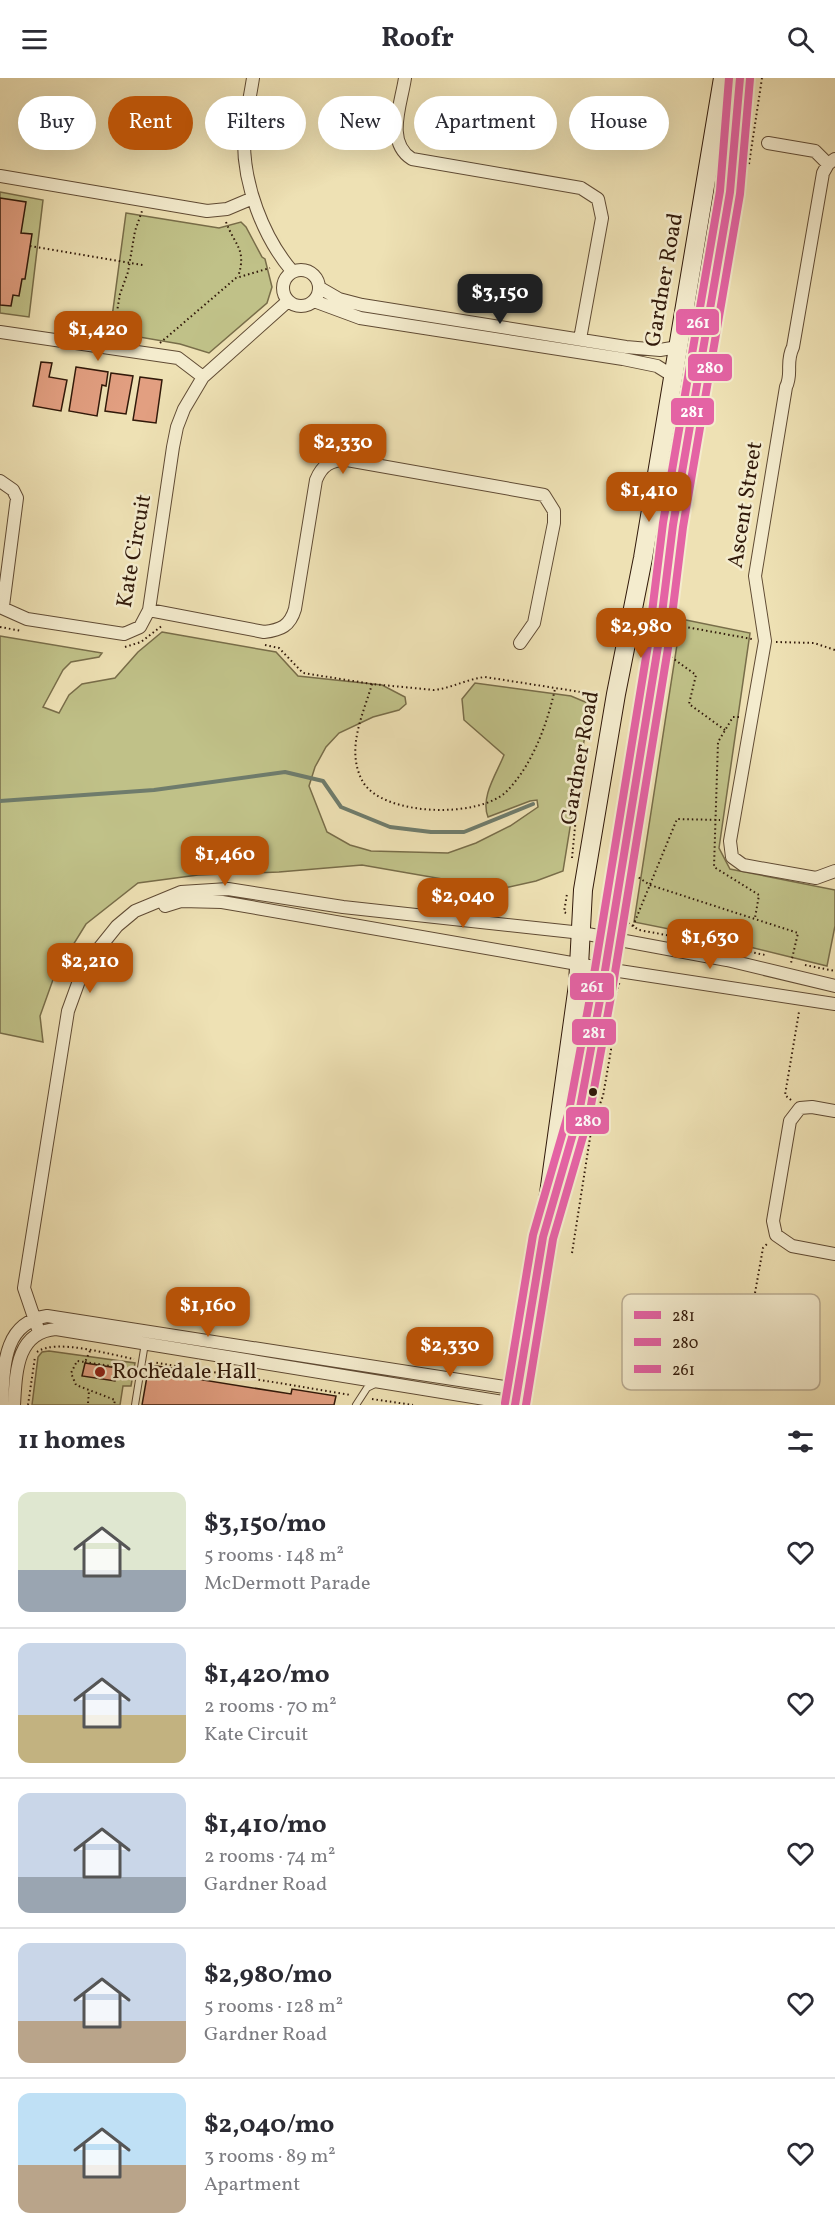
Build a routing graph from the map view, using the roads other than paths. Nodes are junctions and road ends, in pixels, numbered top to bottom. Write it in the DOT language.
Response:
graph roads {
  1 [pos="253,78"];
  2 [pos="405,78"];
  3 [pos="723,78"];
  4 [pos="741,78"];
  5 [pos="768,143"];
  6 [pos="832,161"];
  7 [pos="0,176"];
  8 [pos="253,198"];
  9 [pos="292,272"];
  10 [pos="320,288"];
  11 [pos="288,301"];
  12 [pos="314,301"];
  13 [pos="0,332"];
  14 [pos="580,339"];
  15 [pos="678,346"];
  16 [pos="674,376"];
  17 [pos="203,377"];
  18 [pos="0,481"];
  19 [pos="673,525"];
  20 [pos="643,558"];
  21 [pos="2,607"];
  22 [pos="149,610"];
  23 [pos="520,643"];
  24 [pos="835,872"];
  25 [pos="343,907"];
  26 [pos="340,923"];
  27 [pos="117,926"];
  28 [pos="582,933"];
  29 [pos="611,938"];
  30 [pos="580,964"];
  31 [pos="606,969"];
  32 [pos="835,986"];
  33 [pos="835,1004"];
  34 [pos="835,1111"];
  35 [pos="543,1236"];
  36 [pos="835,1254"];
  37 [pos="35,1319"];
  38 [pos="39,1332"];
  39 [pos="146,1337"];
  40 [pos="380,1381"];
  41 [pos="515,1400"];
  42 [pos="2,1405"];
  43 [pos="14,1405"];
  44 [pos="135,1405"];
  45 [pos="356,1405"];
  1 -- 8 [label="street"];
  2 -- 14 [label="street"];
  3 -- 15 [label="street, Gardner Road"];
  4 -- 19 [label="street, Gardner Road"];
  5 -- 6 [label="street, Ascent Street"];
  6 -- 24 [label="street, Ascent Street"];
  7 -- 8 [label="street"];
  8 -- 9 [label="street"];
  9 -- 10 [label="street"];
  9 -- 11 [label="street"];
  10 -- 12 [label="street"];
  10 -- 14 [label="street"];
  11 -- 12 [label="street"];
  11 -- 17 [label="street, Kate Circuit"];
  12 -- 16 [label="street"];
  13 -- 17 [label="street"];
  14 -- 15 [label="street"];
  15 -- 16 [label="street, Gardner Road"];
  16 -- 20 [label="street, Gardner Road"];
  17 -- 22 [label="street, Kate Circuit"];
  18 -- 21 [label="street"];
  19 -- 20 [label="street"];
  19 -- 29 [label="street, Gardner Road"];
  20 -- 28 [label="street, Gardner Road"];
  21 -- 22 [label="street, Kate Circuit"];
  22 -- 23 [label="street"];
  25 -- 26 [label="street"];
  25 -- 27 [label="street"];
  25 -- 28 [label="street"];
  26 -- 27 [label="street"];
  26 -- 30 [label="street"];
  27 -- 37 [label="street"];
  28 -- 29 [label="street"];
  28 -- 30 [label="street, Gardner Road"];
  29 -- 31 [label="street, Gardner Road"];
  29 -- 32 [label="street"];
  30 -- 31 [label="street"];
  30 -- 35 [label="street, Gardner Road"];
  31 -- 33 [label="street"];
  31 -- 35 [label="street, Gardner Road"];
  34 -- 36 [label="street"];
  35 -- 41 [label="street, Gardner Road"];
  37 -- 38 [label="street"];
  37 -- 39 [label="street"];
  37 -- 42 [label="street"];
  38 -- 39 [label="street"];
  38 -- 43 [label="street"];
  39 -- 40 [label="street"];
  39 -- 41 [label="street"];
  39 -- 44 [label="lane"];
  40 -- 41 [label="street"];
  40 -- 45 [label="lane"];
}
